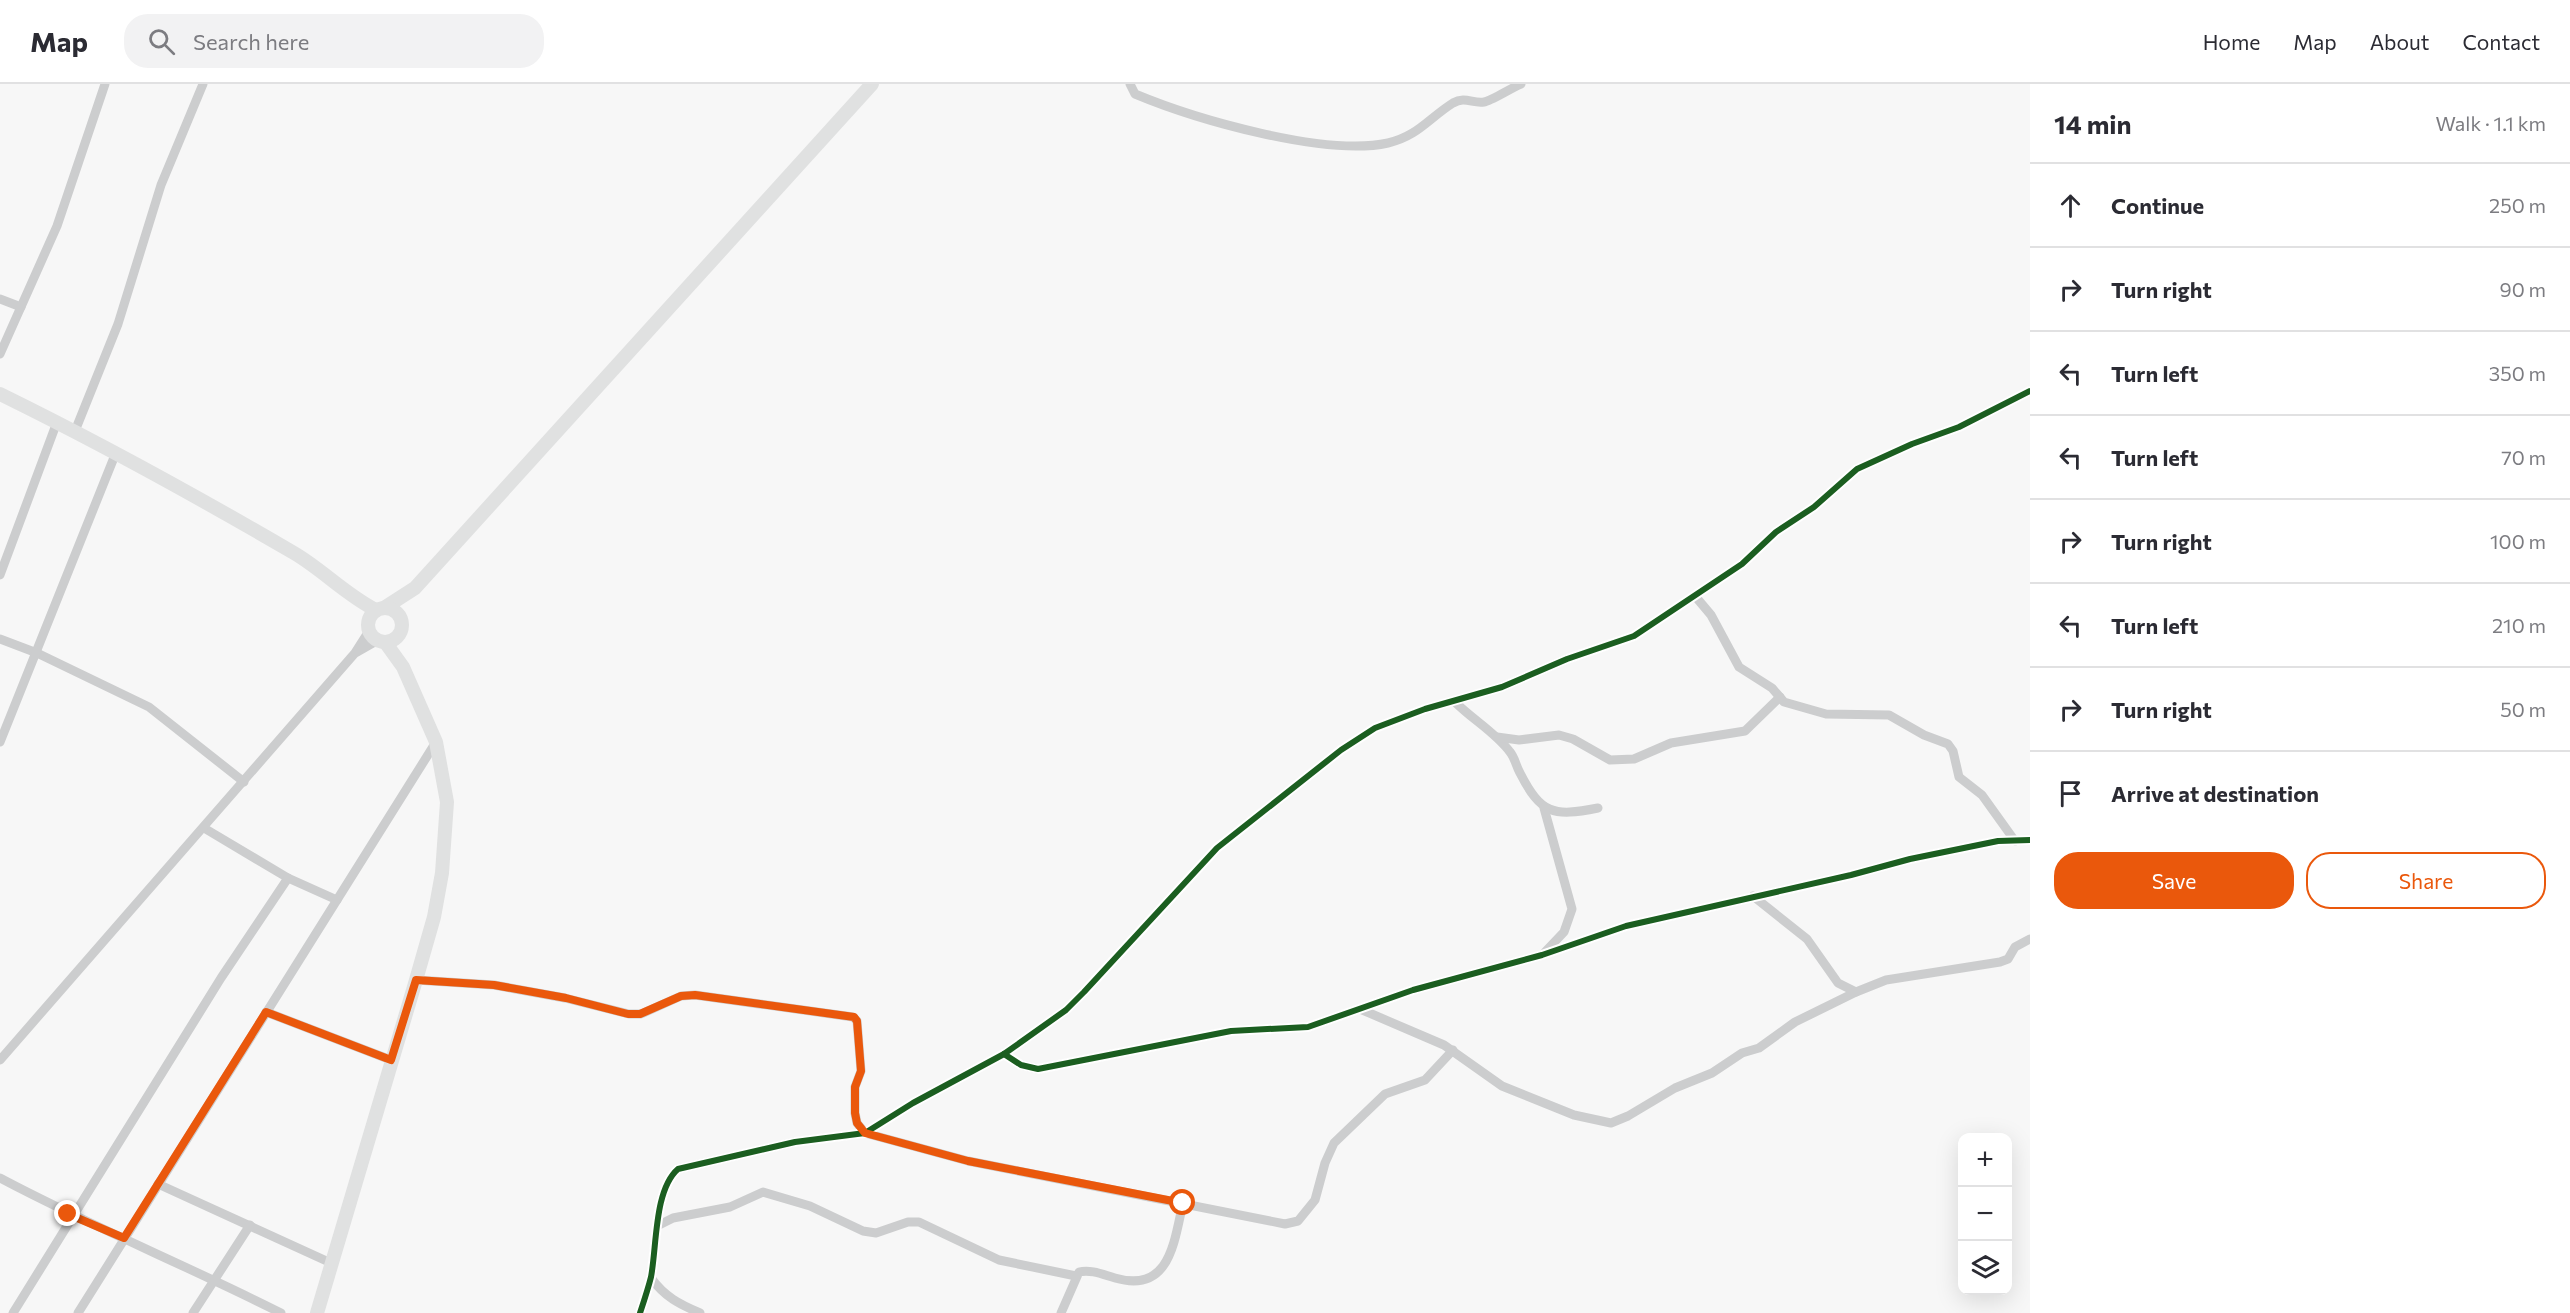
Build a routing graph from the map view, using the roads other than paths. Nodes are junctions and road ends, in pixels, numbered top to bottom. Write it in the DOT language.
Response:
graph roads {
  1 [pos="105,84"];
  2 [pos="203,84"];
  3 [pos="872,84"];
  4 [pos="1130,84"];
  5 [pos="1521,84"];
  6 [pos="0,299"];
  7 [pos="21,307"];
  8 [pos="0,354"];
  9 [pos="2030,391"];
  10 [pos="0,394"];
  11 [pos="57,422"];
  12 [pos="75,431"];
  13 [pos="115,455"];
  14 [pos="0,575"];
  15 [pos="415,588"];
  16 [pos="1695,597"];
  17 [pos="353,599"];
  18 [pos="380,609"];
  19 [pos="400,619"];
  20 [pos="375,634"];
  21 [pos="399,634"];
  22 [pos="0,639"];
  23 [pos="37,653"];
  24 [pos="403,667"];
  25 [pos="1780,697"];
  26 [pos="1455,702"];
  27 [pos="1497,737"];
  28 [pos="0,741"];
  29 [pos="436,742"];
  30 [pos="244,782"];
  31 [pos="1544,808"];
  32 [pos="1598,808"];
  33 [pos="204,828"];
  34 [pos="2030,840"];
  35 [pos="2015,841"];
  36 [pos="288,878"];
  37 [pos="1752,896"];
  38 [pos="337,900"];
  39 [pos="2030,939"];
  40 [pos="1542,955"];
  41 [pos="416,980"];
  42 [pos="1856,992"];
  43 [pos="1360,1009"];
  44 [pos="266,1012"];
  45 [pos="1453,1050"];
  46 [pos="1004,1054"];
  47 [pos="0,1059"];
  48 [pos="391,1060"];
  49 [pos="865,1133"];
  50 [pos="0,1178"];
  51 [pos="158,1184"];
  52 [pos="1183,1203"];
  53 [pos="73,1216"];
  54 [pos="250,1225"];
  55 [pos="659,1226"];
  56 [pos="124,1238"];
  57 [pos="331,1263"];
  58 [pos="1076,1276"];
  59 [pos="651,1278"];
  60 [pos="215,1279"];
  61 [pos="13,1313"];
  62 [pos="78,1313"];
  63 [pos="194,1313"];
  64 [pos="281,1313"];
  65 [pos="317,1313"];
  66 [pos="640,1313"];
  67 [pos="700,1313"];
  68 [pos="1061,1313"];
  1 -- 7 [label="street"];
  2 -- 12 [label="street"];
  3 -- 15 [label="main road"];
  4 -- 5 [label="street"];
  6 -- 7 [label="street"];
  7 -- 8 [label="street"];
  9 -- 16 [label="street"];
  10 -- 11 [label="main road"];
  11 -- 12 [label="main road"];
  11 -- 14 [label="street"];
  12 -- 13 [label="main road"];
  13 -- 17 [label="main road"];
  13 -- 23 [label="street"];
  15 -- 18 [label="main road"];
  15 -- 19 [label="main road"];
  16 -- 25 [label="street"];
  16 -- 26 [label="street"];
  17 -- 18 [label="main road"];
  17 -- 20 [label="main road"];
  18 -- 19 [label="main road"];
  18 -- 20 [label="main road"];
  19 -- 21 [label="main road"];
  20 -- 21 [label="main road"];
  20 -- 24 [label="main road"];
  20 -- 30 [label="street"];
  21 -- 24 [label="main road"];
  22 -- 23 [label="street"];
  23 -- 28 [label="street"];
  23 -- 30 [label="street"];
  24 -- 29 [label="main road"];
  25 -- 27 [label="street"];
  25 -- 35 [label="street"];
  26 -- 27 [label="street"];
  26 -- 46 [label="street"];
  27 -- 31 [label="street"];
  29 -- 38 [label="street"];
  29 -- 41 [label="main road"];
  30 -- 33 [label="street"];
  31 -- 32 [label="street"];
  31 -- 40 [label="street"];
  33 -- 36 [label="street"];
  33 -- 47 [label="street"];
  34 -- 35 [label="street"];
  35 -- 37 [label="street"];
  36 -- 38 [label="street"];
  36 -- 53 [label="street"];
  37 -- 40 [label="street"];
  37 -- 42 [label="street"];
  38 -- 44 [label="street"];
  39 -- 42 [label="street"];
  40 -- 43 [label="street"];
  41 -- 48 [label="main road"];
  41 -- 49 [label="street"];
  42 -- 45 [label="street"];
  43 -- 45 [label="street"];
  43 -- 46 [label="street"];
  44 -- 48 [label="street"];
  44 -- 51 [label="street"];
  45 -- 52 [label="street"];
  46 -- 49 [label="street"];
  48 -- 57 [label="main road"];
  49 -- 52 [label="street"];
  49 -- 55 [label="street"];
  50 -- 53 [label="street"];
  51 -- 54 [label="street"];
  51 -- 56 [label="street"];
  52 -- 58 [label="street"];
  53 -- 56 [label="street"];
  53 -- 61 [label="street"];
  54 -- 57 [label="street"];
  54 -- 60 [label="street"];
  55 -- 58 [label="street"];
  55 -- 59 [label="street"];
  56 -- 60 [label="street"];
  56 -- 62 [label="street"];
  57 -- 65 [label="main road"];
  58 -- 68 [label="street"];
  59 -- 66 [label="street"];
  59 -- 67 [label="street"];
  60 -- 63 [label="street"];
  60 -- 64 [label="street"];
}
